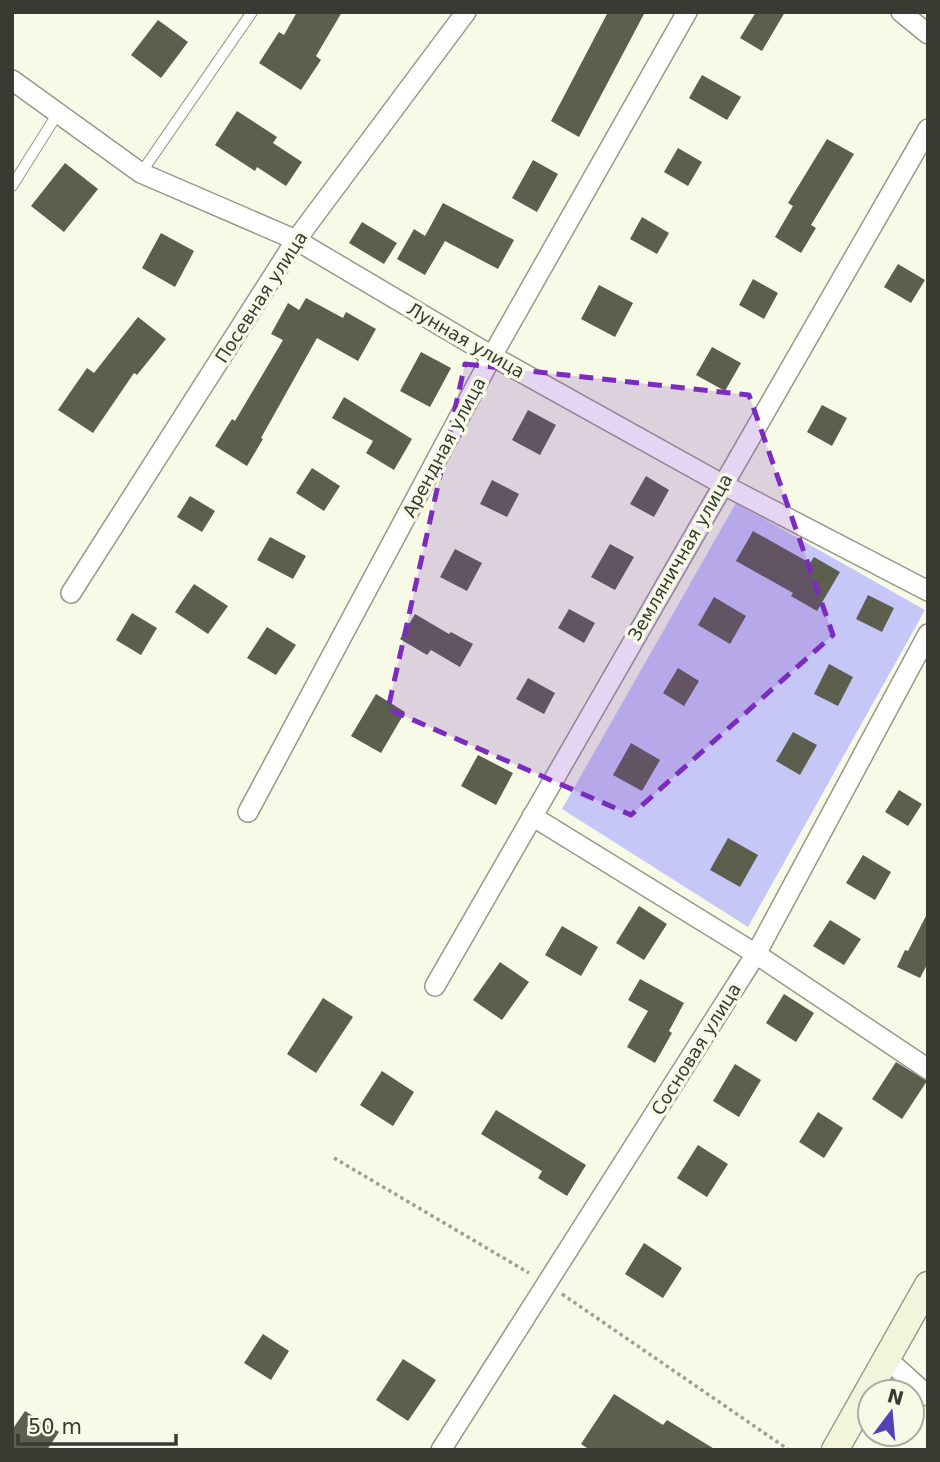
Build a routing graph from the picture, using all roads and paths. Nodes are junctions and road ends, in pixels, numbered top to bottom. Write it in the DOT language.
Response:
graph roads {
  1 [pos="252,12"];
  2 [pos="467,12"];
  3 [pos="687,12"];
  4 [pos="901,12"];
  5 [pos="928,34"];
  6 [pos="12,80"];
  7 [pos="58,113"];
  8 [pos="928,129"];
  9 [pos="141,173"];
  10 [pos="12,186"];
  11 [pos="296,240"];
  12 [pos="492,356"];
  13 [pos="722,484"];
  14 [pos="928,591"];
  15 [pos="71,593"];
  16 [pos="928,634"];
  17 [pos="248,812"];
  18 [pos="532,817"];
  19 [pos="756,954"];
  20 [pos="435,986"];
  21 [pos="928,1069"];
  22 [pos="334,1157"];
  23 [pos="547,1284"];
  24 [pos="928,1285"];
  25 [pos="886,1358"];
  26 [pos="928,1396"];
  27 [pos="441,1450"];
  28 [pos="789,1450"];
  29 [pos="835,1450"];
  1 -- 9 [label="lane"];
  2 -- 11 [label="street, Посевная улица"];
  3 -- 12 [label="street, Арендная улица"];
  4 -- 5 [label="street"];
  6 -- 7 [label="street, Лунная улица"];
  7 -- 9 [label="street, Лунная улица"];
  7 -- 10 [label="lane"];
  8 -- 13 [label="street, Земляничная улица"];
  9 -- 11 [label="street, Лунная улица"];
  11 -- 12 [label="street, Лунная улица"];
  11 -- 15 [label="street, Посевная улица"];
  12 -- 13 [label="street, Лунная улица"];
  12 -- 17 [label="street, Арендная улица"];
  13 -- 14 [label="street, Лунная улица"];
  13 -- 18 [label="street, Земляничная улица"];
  16 -- 19 [label="street, Сосновая улица"];
  18 -- 19 [label="street"];
  18 -- 20 [label="street, Земляничная улица"];
  19 -- 21 [label="street"];
  19 -- 23 [label="street, Сосновая улица"];
  22 -- 23 [label="path"];
  23 -- 27 [label="street, Сосновая улица"];
  23 -- 28 [label="path"];
  24 -- 25 [label="main road"];
  25 -- 26 [label="street"];
  25 -- 29 [label="main road"];
}
